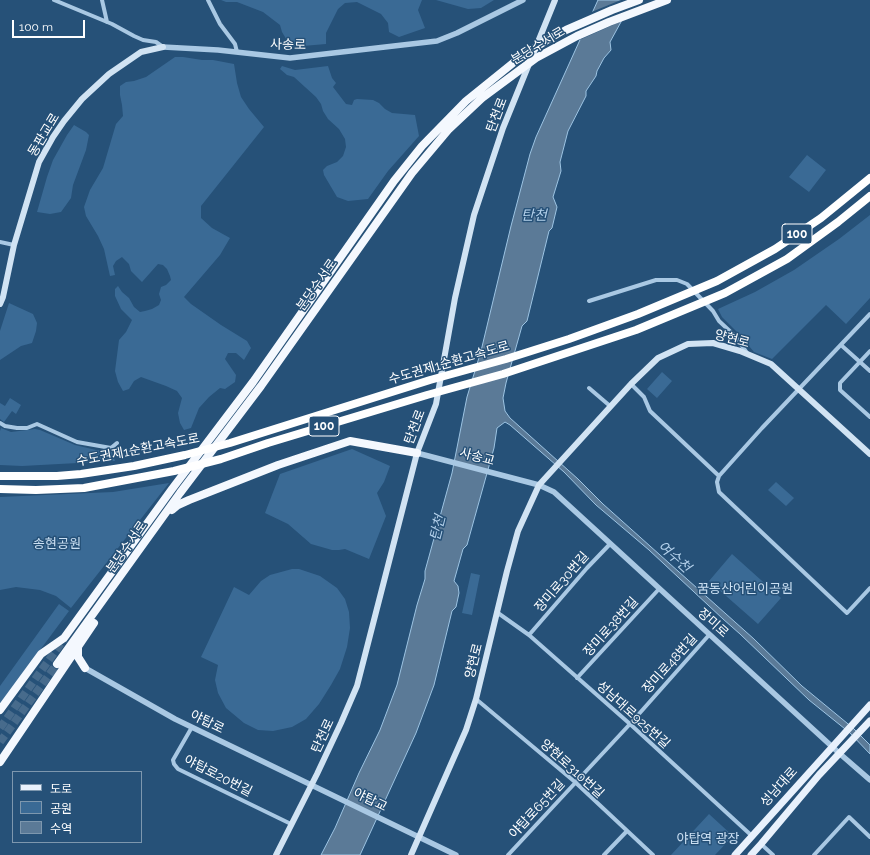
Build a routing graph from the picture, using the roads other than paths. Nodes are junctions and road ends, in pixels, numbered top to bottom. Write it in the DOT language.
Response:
graph roads {
  1 [pos="54,0"];
  2 [pos="102,0"];
  3 [pos="208,0"];
  4 [pos="523,0"];
  5 [pos="555,0"];
  6 [pos="639,0"];
  7 [pos="667,0"];
  8 [pos="64,2"];
  9 [pos="107,22"];
  10 [pos="163,47"];
  11 [pos="237,52"];
  12 [pos="870,178"];
  13 [pos="870,196"];
  14 [pos="0,242"];
  15 [pos="14,245"];
  16 [pos="589,301"];
  17 [pos="0,304"];
  18 [pos="870,314"];
  19 [pos="841,345"];
  20 [pos="870,351"];
  21 [pos="747,354"];
  22 [pos="860,362"];
  23 [pos="870,371"];
  24 [pos="631,384"];
  25 [pos="589,388"];
  26 [pos="799,390"];
  27 [pos="610,406"];
  28 [pos="870,417"];
  29 [pos="0,423"];
  30 [pos="117,443"];
  31 [pos="417,453"];
  32 [pos="870,454"];
  33 [pos="0,476"];
  34 [pos="719,476"];
  35 [pos="539,485"];
  36 [pos="0,489"];
  37 [pos="162,518"];
  38 [pos="610,544"];
  39 [pos="120,578"];
  40 [pos="870,588"];
  41 [pos="659,589"];
  42 [pos="498,613"];
  43 [pos="528,635"];
  44 [pos="709,635"];
  45 [pos="78,646"];
  46 [pos="61,666"];
  47 [pos="85,668"];
  48 [pos="577,678"];
  49 [pos="476,699"];
  50 [pos="870,705"];
  51 [pos="0,710"];
  52 [pos="868,723"];
  53 [pos="630,724"];
  54 [pos="192,727"];
  55 [pos="832,746"];
  56 [pos="839,754"];
  57 [pos="0,762"];
  58 [pos="870,780"];
  59 [pos="575,782"];
  60 [pos="312,785"];
  61 [pos="323,790"];
  62 [pos="291,824"];
  63 [pos="627,831"];
  64 [pos="419,836"];
  65 [pos="752,836"];
  66 [pos="870,837"];
  67 [pos="761,844"];
  68 [pos="276,855"];
  69 [pos="411,855"];
  70 [pos="456,855"];
  71 [pos="508,855"];
  72 [pos="604,855"];
  73 [pos="653,855"];
  74 [pos="735,855"];
  75 [pos="751,855"];
  76 [pos="773,855"];
  77 [pos="814,855"];
  1 -- 8 [label="street, 사송로"];
  2 -- 9 [label="street"];
  3 -- 11 [label="street"];
  4 -- 11 [label="street, 사송로"];
  5 -- 31 [label="main road, 탄천로"];
  6 -- 51 [label="highway, 분당수서로"];
  7 -- 37 [label="highway, 분당수서로"];
  8 -- 9 [label="street, 사송로"];
  9 -- 10 [label="street, 사송로"];
  10 -- 11 [label="street, 사송로"];
  10 -- 15 [label="main road, 동판교로"];
  12 -- 33 [label="highway, 수도권제1순환고속도로 / 100"];
  13 -- 36 [label="highway, 수도권제1순환고속도로 / 100"];
  14 -- 15 [label="street"];
  15 -- 17 [label="main road, 동판교로"];
  16 -- 21 [label="street"];
  18 -- 19 [label="street"];
  19 -- 22 [label="street"];
  19 -- 26 [label="street"];
  20 -- 22 [label="street"];
  21 -- 24 [label="main road, 양현로"];
  21 -- 26 [label="main road, 양현로"];
  22 -- 23 [label="street"];
  22 -- 28 [label="street"];
  24 -- 27 [label="main road, 양현로"];
  24 -- 34 [label="street"];
  25 -- 27 [label="street"];
  26 -- 32 [label="main road, 양현로"];
  26 -- 34 [label="street"];
  27 -- 35 [label="main road, 양현로"];
  29 -- 30 [label="street"];
  31 -- 35 [label="street, 사송교"];
  31 -- 37 [label="highway"];
  31 -- 60 [label="main road, 탄천로"];
  34 -- 40 [label="street"];
  35 -- 38 [label="street, 장미로"];
  35 -- 42 [label="main road, 양현로"];
  37 -- 39 [label="highway, 분당수서로"];
  38 -- 41 [label="street, 장미로"];
  38 -- 43 [label="street, 장미로30번길"];
  39 -- 45 [label="highway"];
  39 -- 46 [label="highway, 분당수서로"];
  41 -- 44 [label="street, 장미로"];
  41 -- 48 [label="street, 장미로38번길"];
  42 -- 43 [label="street, 성남대로925번길"];
  42 -- 49 [label="main road, 양현로"];
  43 -- 48 [label="street, 성남대로925번길"];
  44 -- 53 [label="street, 장미로48번길"];
  44 -- 55 [label="street, 장미로"];
  45 -- 46 [label="highway"];
  45 -- 47 [label="highway"];
  46 -- 47 [label="highway"];
  46 -- 57 [label="highway"];
  47 -- 54 [label="street, 야탑로"];
  48 -- 53 [label="street, 성남대로925번길"];
  49 -- 59 [label="street, 양현로310번길"];
  49 -- 64 [label="main road, 양현로"];
  50 -- 55 [label="main road, 성남대로"];
  52 -- 56 [label="main road, 성남대로"];
  53 -- 59 [label="street, 야탑로65번길"];
  53 -- 65 [label="street, 성남대로925번길"];
  54 -- 60 [label="street, 야탑로"];
  54 -- 62 [label="street, 야탑로20번길"];
  55 -- 56 [label="street, 장미로"];
  55 -- 65 [label="main road, 성남대로"];
  56 -- 58 [label="street, 장미로"];
  56 -- 67 [label="main road, 성남대로"];
  59 -- 63 [label="street, 양현로310번길"];
  59 -- 71 [label="street, 야탑로65번길"];
  60 -- 61 [label="street, 야탑로"];
  60 -- 62 [label="main road, 탄천로"];
  61 -- 64 [label="street, 야탑교"];
  62 -- 68 [label="main road, 탄천로"];
  63 -- 72 [label="street"];
  63 -- 73 [label="street, 양현로310번길"];
  64 -- 69 [label="main road, 양현로"];
  64 -- 70 [label="street"];
  65 -- 74 [label="main road, 성남대로"];
  66 -- 77 [label="street"];
  67 -- 75 [label="main road, 성남대로"];
  67 -- 76 [label="street"];
}
